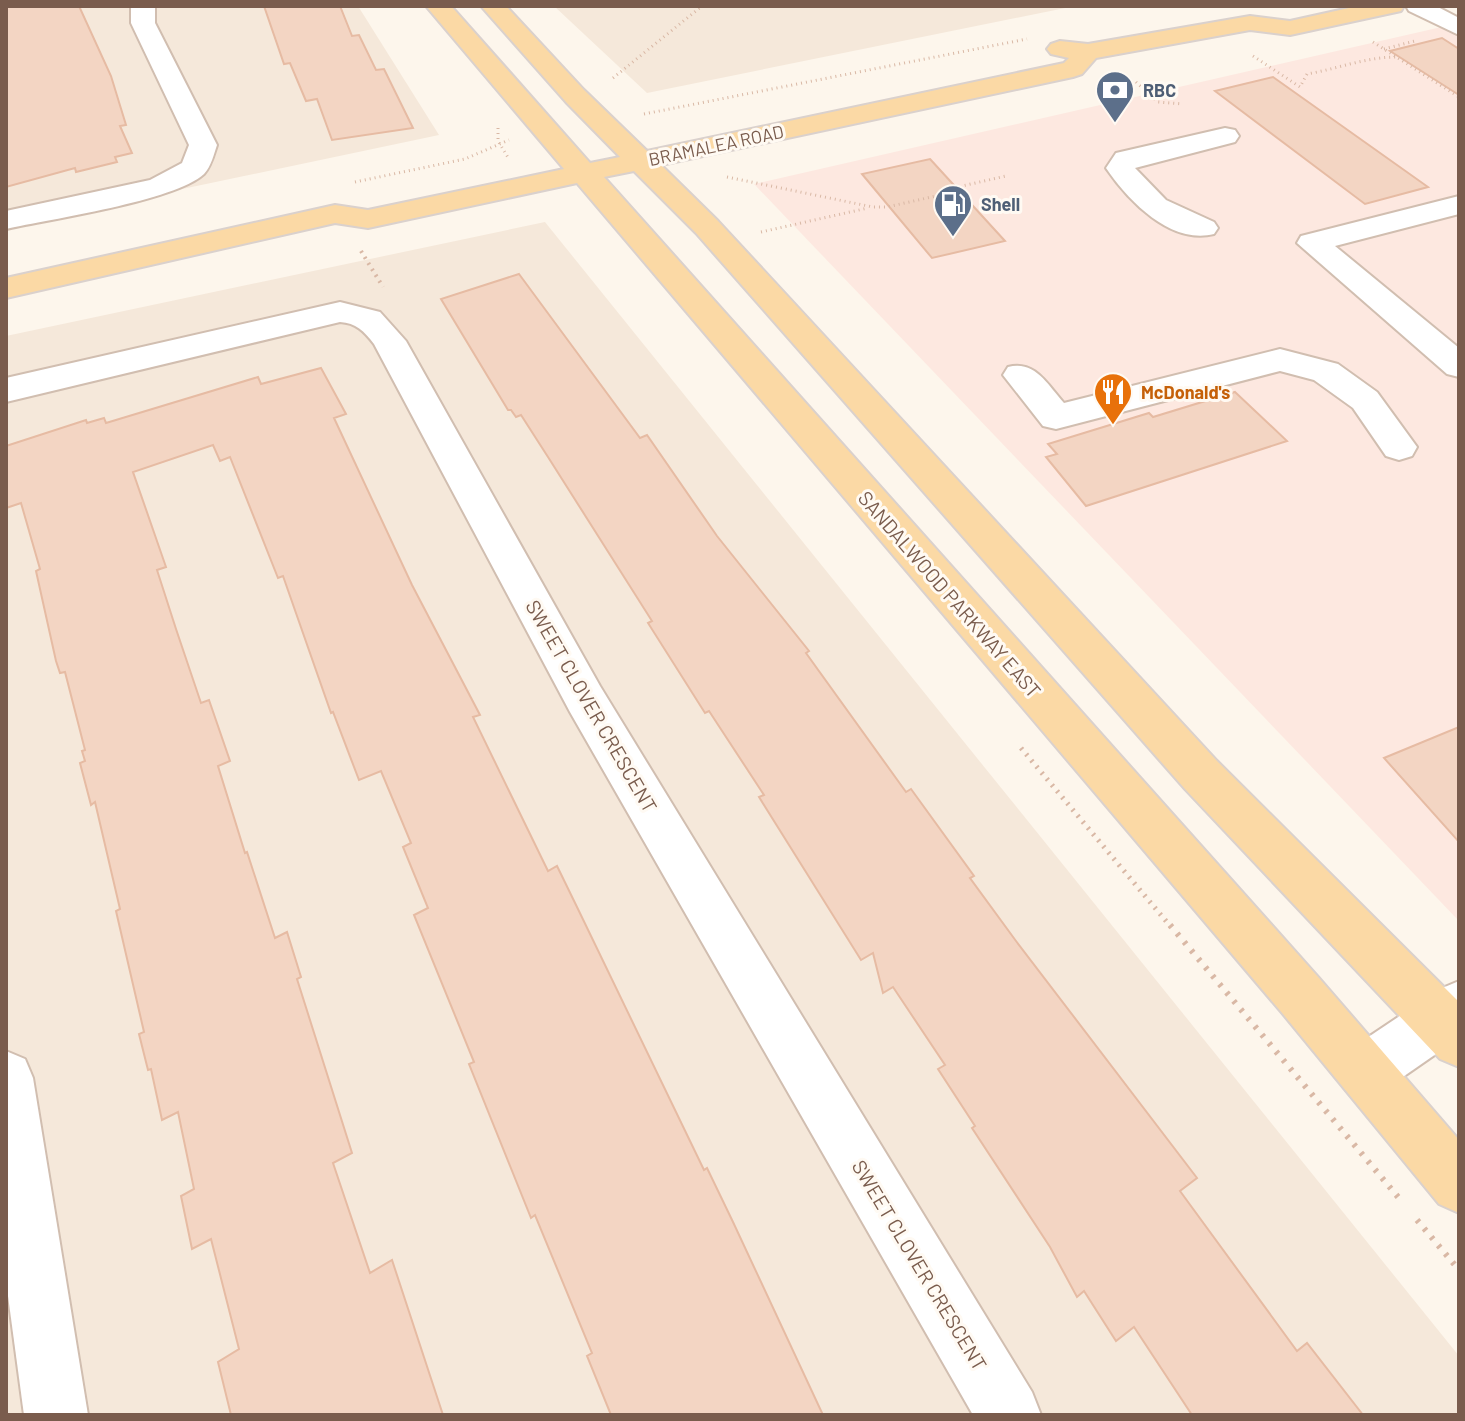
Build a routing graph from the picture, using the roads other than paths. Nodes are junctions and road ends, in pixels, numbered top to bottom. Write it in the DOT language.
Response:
graph roads {
  1 [pos="143,6"];
  2 [pos="438,6"];
  3 [pos="493,6"];
  4 [pos="1270,6"];
  5 [pos="1392,6"];
  6 [pos="1418,6"];
  7 [pos="1250,23"];
  8 [pos="1459,28"];
  9 [pos="1038,42"];
  10 [pos="1088,52"];
  11 [pos="1225,136"];
  12 [pos="635,137"];
  13 [pos="573,162"];
  14 [pos="1459,205"];
  15 [pos="6,220"];
  16 [pos="1203,228"];
  17 [pos="6,288"];
  18 [pos="1459,366"];
  19 [pos="1020,375"];
  20 [pos="6,390"];
  21 [pos="1389,451"];
  22 [pos="1453,1023"];
  23 [pos="1365,1071"];
  24 [pos="6,1078"];
  25 [pos="1459,1184"];
  26 [pos="56,1415"];
  27 [pos="1009,1415"];
  1 -- 15 [label="street"];
  2 -- 13 [label="main road, SANDALWOOD PARKWAY EAST"];
  3 -- 12 [label="main road"];
  4 -- 7 [label="main road"];
  5 -- 7 [label="main road, BRAMALEA ROAD"];
  6 -- 8 [label="street"];
  7 -- 10 [label="main road, BRAMALEA ROAD"];
  9 -- 10 [label="main road, BRAMALEA ROAD"];
  10 -- 12 [label="main road, BRAMALEA ROAD"];
  11 -- 16 [label="street"];
  12 -- 13 [label="main road, BRAMALEA ROAD"];
  12 -- 22 [label="main road"];
  13 -- 17 [label="main road, BRAMALEA ROAD"];
  13 -- 23 [label="main road, SANDALWOOD PARKWAY EAST"];
  14 -- 18 [label="street"];
  19 -- 21 [label="street"];
  20 -- 27 [label="street, SWEET CLOVER CRESCENT"];
  22 -- 23 [label="street"];
  23 -- 25 [label="main road, SANDALWOOD PARKWAY EAST"];
  24 -- 26 [label="street"];
}
